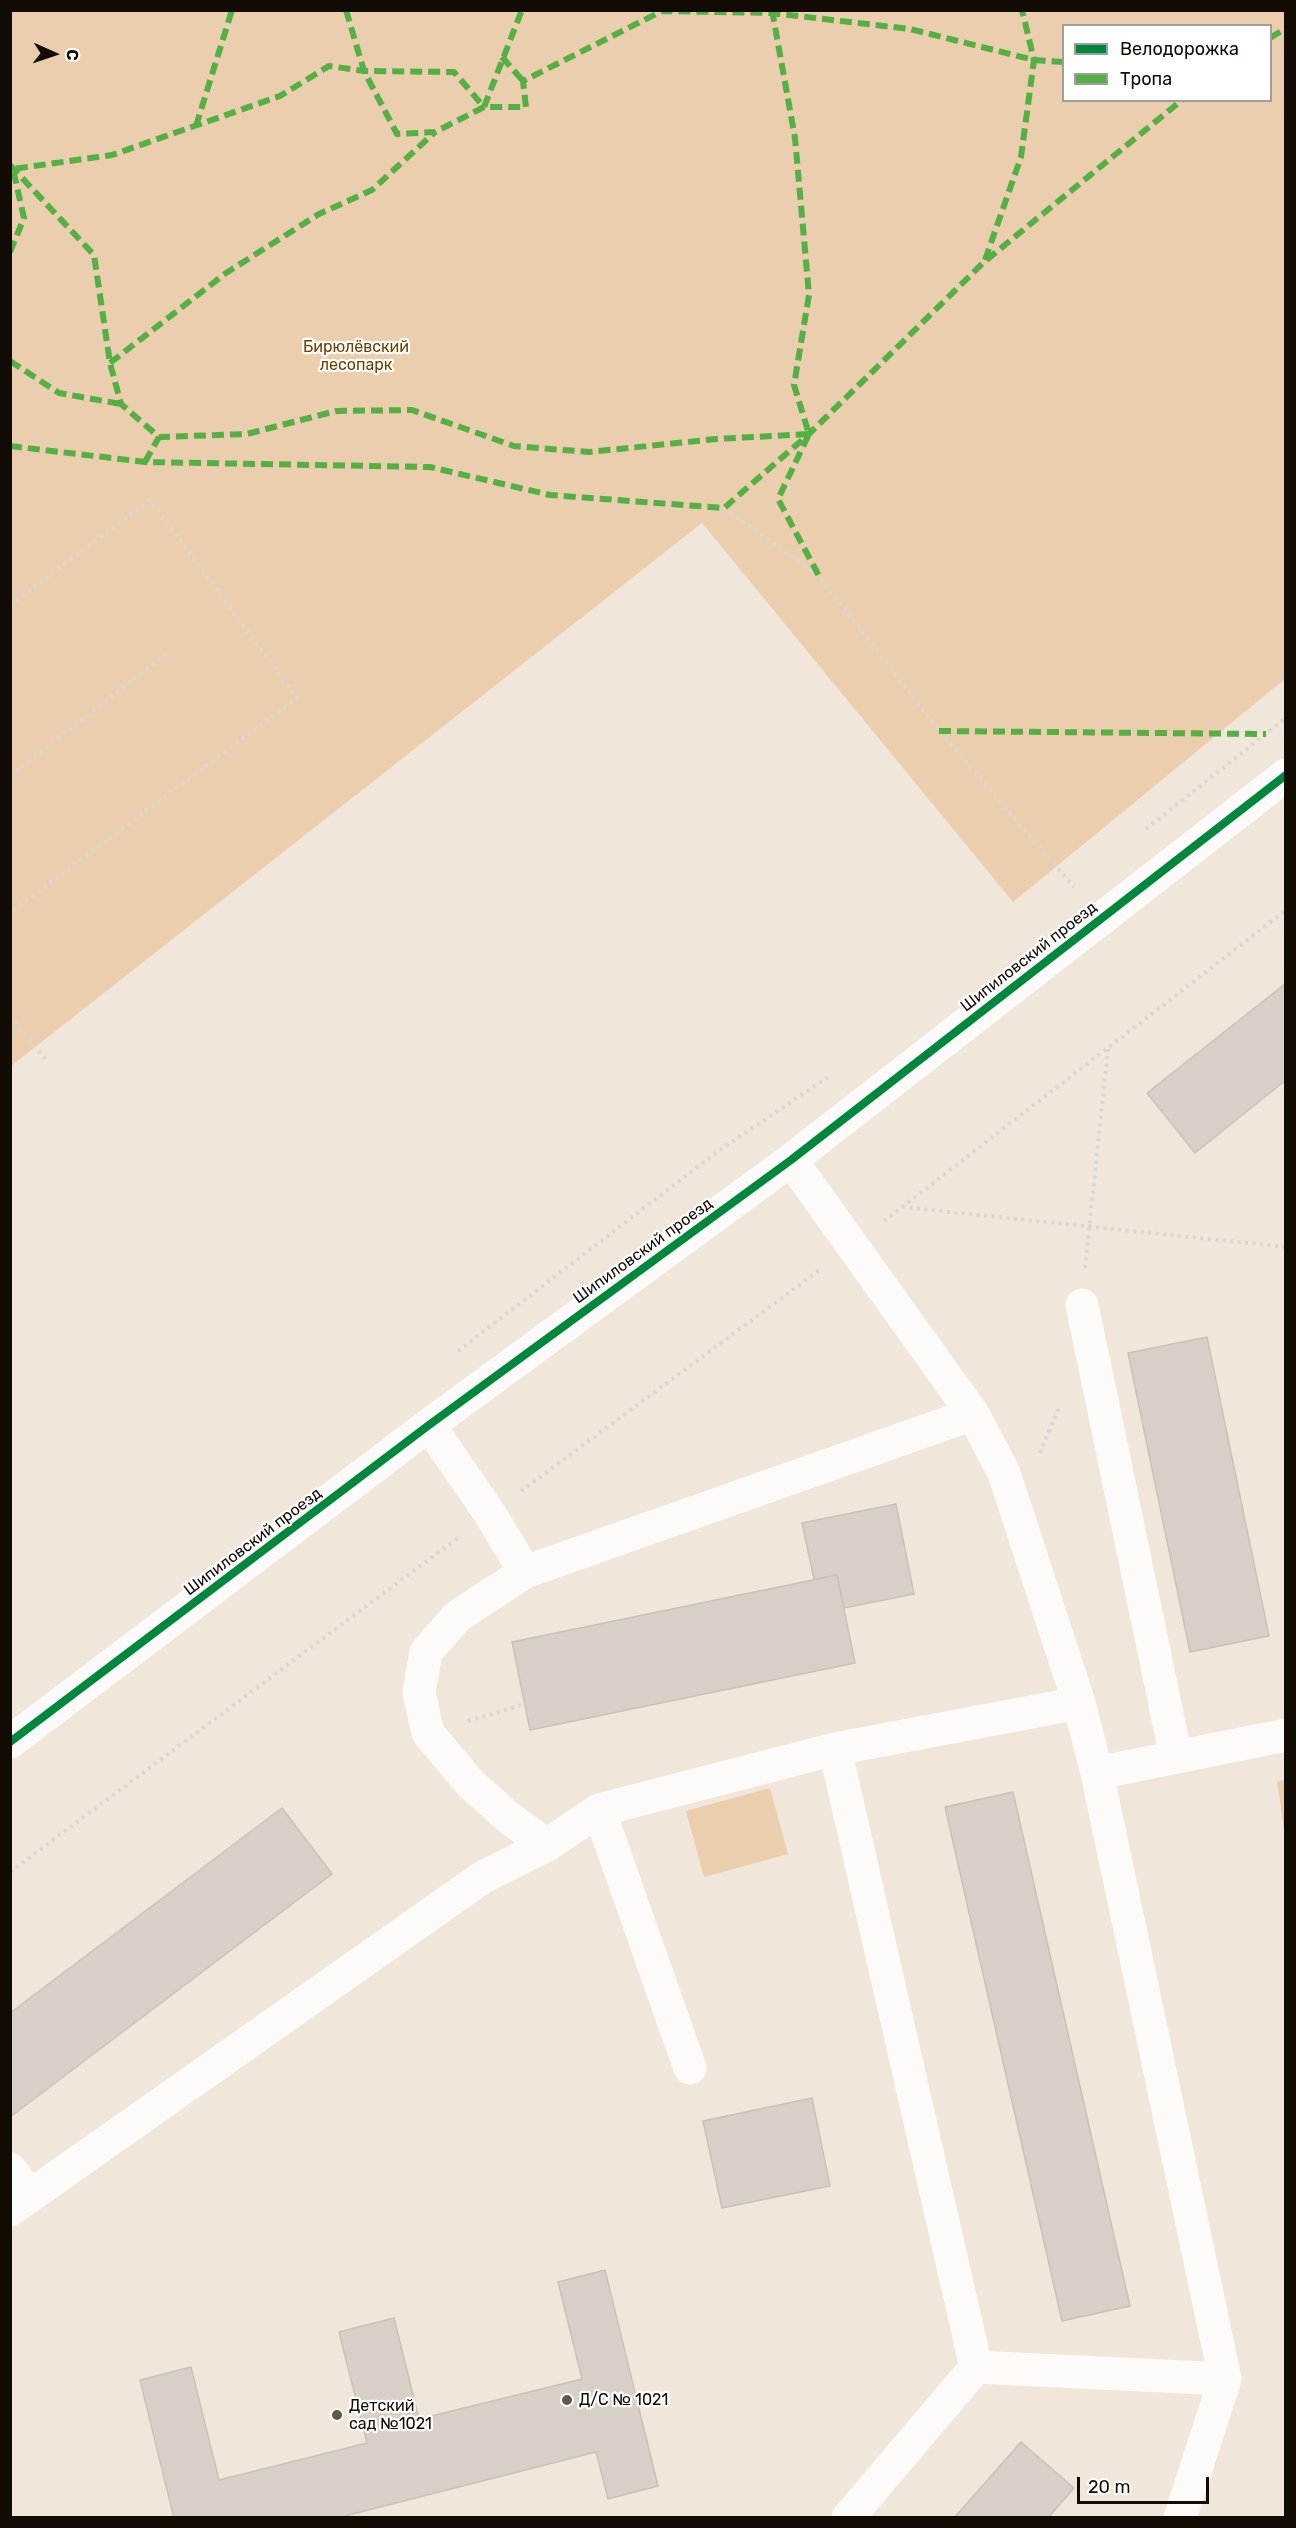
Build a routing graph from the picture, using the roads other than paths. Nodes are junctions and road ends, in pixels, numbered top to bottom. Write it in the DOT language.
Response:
graph roads {
  1 [pos="1286,775"];
  2 [pos="791,1160"];
  3 [pos="1082,1305"];
  4 [pos="973,1414"];
  5 [pos="429,1425"];
  6 [pos="525,1572"];
  7 [pos="1079,1703"];
  8 [pos="1286,1735"];
  9 [pos="10,1742"];
  10 [pos="835,1749"];
  11 [pos="1176,1757"];
  12 [pos="1097,1773"];
  13 [pos="599,1810"];
  14 [pos="548,1845"];
  15 [pos="690,2068"];
  16 [pos="10,2169"];
  17 [pos="20,2203"];
  18 [pos="976,2367"];
  19 [pos="1225,2379"];
  20 [pos="848,2517"];
  21 [pos="1180,2517"];
  1 -- 2 [label="main road, Шипиловский проезд"];
  2 -- 4 [label="main road"];
  2 -- 5 [label="main road, Шипиловский проезд"];
  3 -- 11 [label="main road"];
  4 -- 6 [label="main road"];
  4 -- 7 [label="main road"];
  5 -- 6 [label="main road"];
  5 -- 9 [label="main road, Шипиловский проезд"];
  6 -- 14 [label="main road"];
  7 -- 10 [label="main road"];
  7 -- 12 [label="main road"];
  8 -- 11 [label="main road"];
  10 -- 13 [label="main road"];
  10 -- 18 [label="main road"];
  11 -- 12 [label="main road"];
  12 -- 19 [label="main road"];
  13 -- 14 [label="main road"];
  13 -- 15 [label="main road"];
  14 -- 17 [label="main road"];
  16 -- 17 [label="main road"];
  18 -- 19 [label="main road"];
  18 -- 20 [label="main road"];
  19 -- 21 [label="main road"];
}
